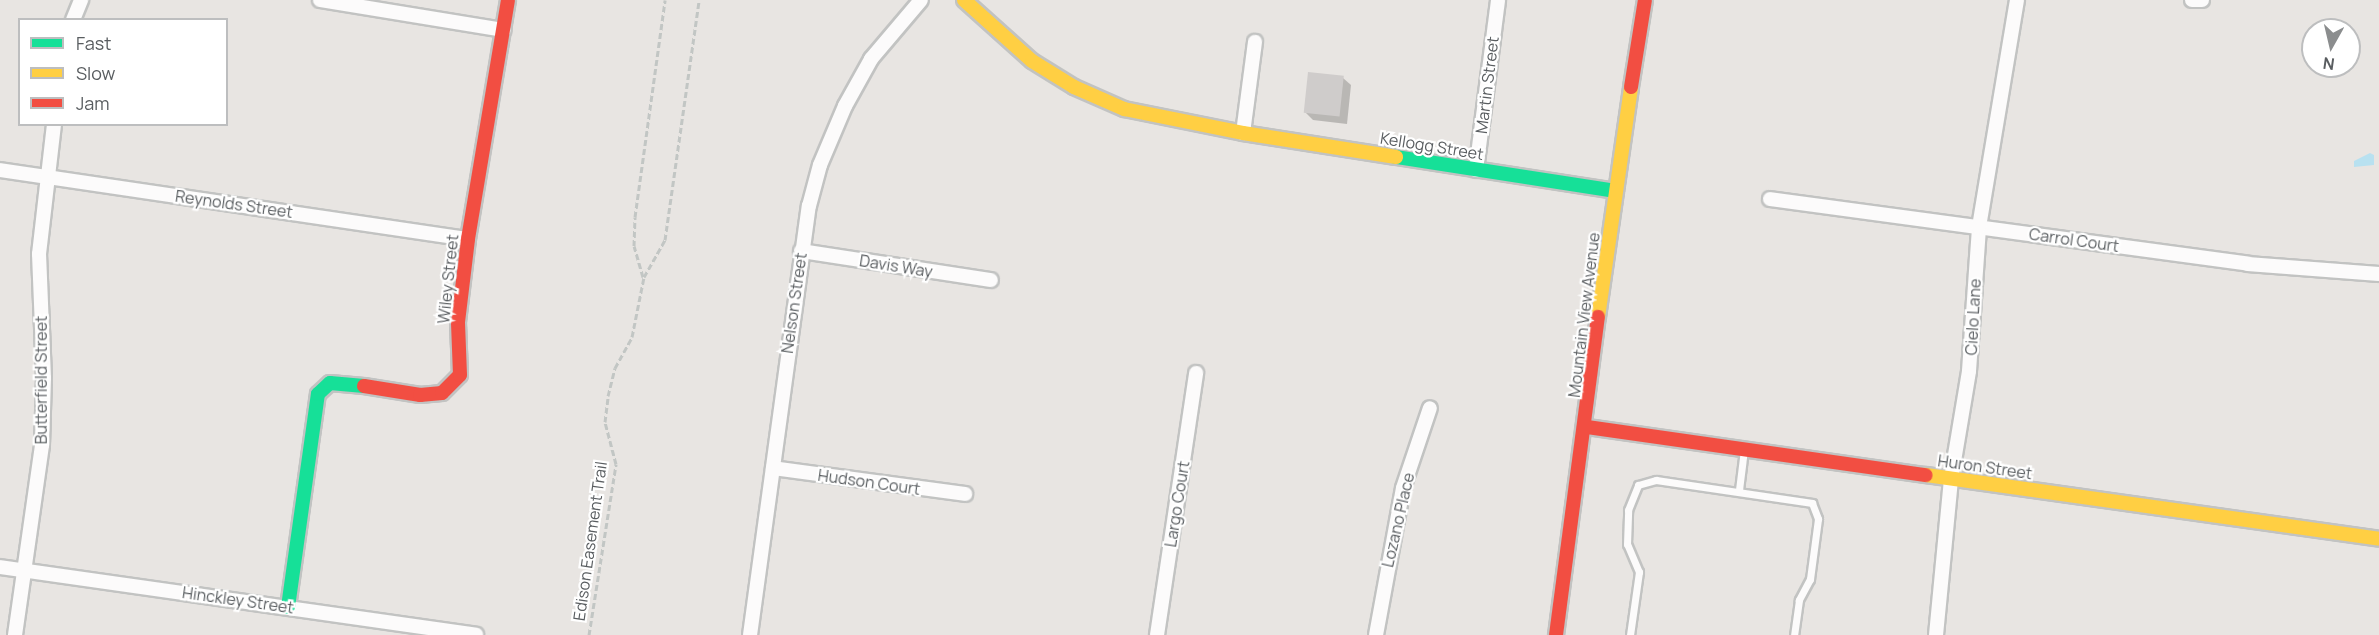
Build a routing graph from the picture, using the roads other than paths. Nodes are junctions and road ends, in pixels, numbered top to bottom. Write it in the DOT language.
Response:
graph roads {
  1 [pos="81,0"];
  2 [pos="320,0"];
  3 [pos="508,0"];
  4 [pos="921,0"];
  5 [pos="964,0"];
  6 [pos="1498,0"];
  7 [pos="1646,0"];
  8 [pos="2017,0"];
  9 [pos="2192,0"];
  10 [pos="2202,0"];
  11 [pos="74,18"];
  12 [pos="504,30"];
  13 [pos="1255,42"];
  14 [pos="54,126"];
  15 [pos="1243,133"];
  16 [pos="0,170"];
  17 [pos="1476,170"];
  18 [pos="47,177"];
  19 [pos="1616,191"];
  20 [pos="1770,199"];
  21 [pos="1979,228"];
  22 [pos="468,239"];
  23 [pos="801,251"];
  24 [pos="2379,274"];
  25 [pos="991,280"];
  26 [pos="1196,372"];
  27 [pos="1430,408"];
  28 [pos="1587,427"];
  29 [pos="1744,449"];
  30 [pos="773,468"];
  31 [pos="1951,478"];
  32 [pos="1739,490"];
  33 [pos="965,494"];
  34 [pos="2379,539"];
  35 [pos="0,567"];
  36 [pos="25,571"];
  37 [pos="288,607"];
  38 [pos="15,635"];
  39 [pos="476,635"];
  40 [pos="750,635"];
  41 [pos="1157,635"];
  42 [pos="1376,635"];
  43 [pos="1556,635"];
  44 [pos="1630,635"];
  45 [pos="1794,635"];
  46 [pos="1936,635"];
  1 -- 11 [label="street"];
  2 -- 12 [label="street"];
  3 -- 12 [label="street, Wiley Street"];
  4 -- 23 [label="street, Nelson Street"];
  5 -- 15 [label="street, Kellogg Street"];
  6 -- 17 [label="street, Martin Street"];
  7 -- 19 [label="street, Mountain View Avenue"];
  8 -- 21 [label="street, Cielo Lane"];
  9 -- 10 [label="street"];
  12 -- 22 [label="street, Wiley Street"];
  13 -- 15 [label="street"];
  14 -- 18 [label="street, Butterfield Street"];
  15 -- 17 [label="street, Kellogg Street"];
  16 -- 18 [label="street, Reynolds Street"];
  17 -- 19 [label="street, Kellogg Street"];
  18 -- 22 [label="street, Reynolds Street"];
  18 -- 36 [label="street, Butterfield Street"];
  19 -- 28 [label="street, Mountain View Avenue"];
  20 -- 21 [label="street, Carrol Court"];
  21 -- 24 [label="street, Carrol Court"];
  21 -- 31 [label="street, Cielo Lane"];
  22 -- 37 [label="street, Wiley Street"];
  23 -- 25 [label="street, Davis Way"];
  23 -- 30 [label="street, Nelson Street"];
  26 -- 41 [label="street, Largo Court"];
  27 -- 42 [label="street, Lozano Place"];
  28 -- 29 [label="street, Huron Street"];
  28 -- 43 [label="street, Mountain View Avenue"];
  29 -- 31 [label="street, Huron Street"];
  29 -- 32 [label="lane"];
  30 -- 33 [label="street, Hudson Court"];
  30 -- 40 [label="street, Nelson Street"];
  31 -- 34 [label="street, Huron Street"];
  31 -- 46 [label="street, Cielo Lane"];
  32 -- 44 [label="lane"];
  32 -- 45 [label="lane"];
  35 -- 36 [label="street, Hinckley Street"];
  36 -- 37 [label="street, Hinckley Street"];
  36 -- 38 [label="street, Butterfield Street"];
  37 -- 39 [label="street, Hinckley Street"];
}
